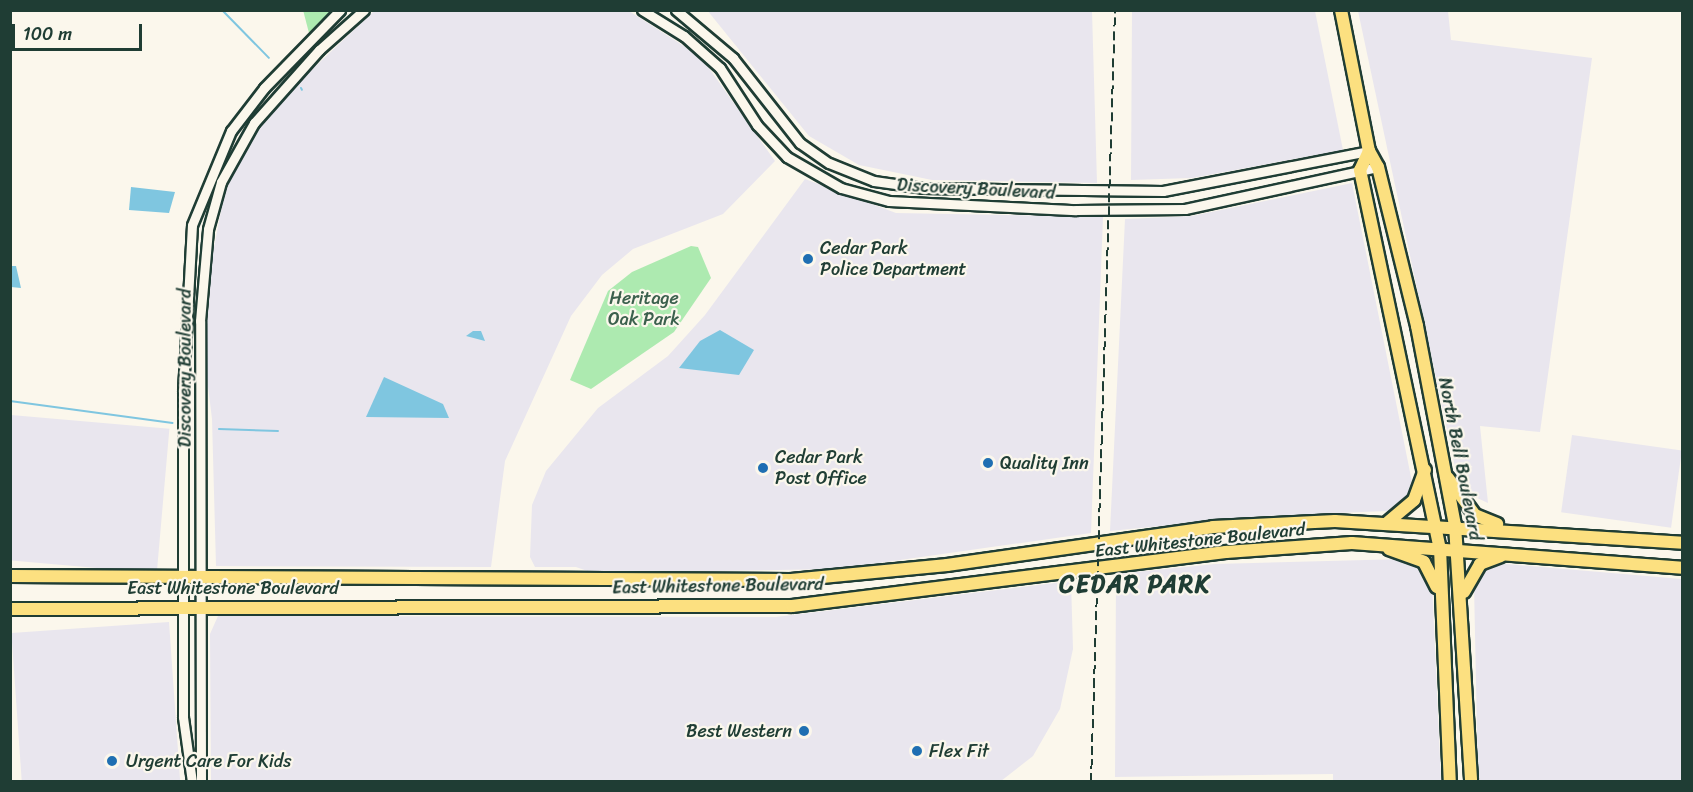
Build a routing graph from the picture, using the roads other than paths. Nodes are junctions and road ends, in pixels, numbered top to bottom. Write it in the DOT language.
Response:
graph roads {
  1 [pos="340,10"];
  2 [pos="364,10"];
  3 [pos="642,10"];
  4 [pos="676,10"];
  5 [pos="1341,10"];
  6 [pos="1369,151"];
  7 [pos="1378,167"];
  8 [pos="1360,170"];
  9 [pos="1426,466"];
  10 [pos="1446,475"];
  11 [pos="1388,522"];
  12 [pos="1437,524"];
  13 [pos="1455,525"];
  14 [pos="1506,528"];
  15 [pos="1683,543"];
  16 [pos="1377,544"];
  17 [pos="1440,548"];
  18 [pos="1459,550"];
  19 [pos="1503,555"];
  20 [pos="1683,568"];
  21 [pos="10,576"];
  22 [pos="184,580"];
  23 [pos="201,581"];
  24 [pos="1462,599"];
  25 [pos="184,605"];
  26 [pos="201,605"];
  27 [pos="10,609"];
  28 [pos="1443,610"];
  29 [pos="190,782"];
  30 [pos="201,782"];
  31 [pos="1450,782"];
  32 [pos="1472,782"];
  1 -- 22 [label="street, Discovery Boulevard"];
  2 -- 23 [label="street, Discovery Boulevard"];
  3 -- 8 [label="street, Discovery Boulevard"];
  4 -- 6 [label="street, Discovery Boulevard"];
  5 -- 6 [label="main road, North Bell Boulevard"];
  6 -- 7 [label="main road, North Bell Boulevard"];
  6 -- 8 [label="main road"];
  7 -- 8 [label="street, Discovery Boulevard"];
  7 -- 10 [label="main road, North Bell Boulevard"];
  8 -- 9 [label="main road, North Bell Boulevard"];
  9 -- 11 [label="main road"];
  9 -- 12 [label="main road, North Bell Boulevard"];
  10 -- 13 [label="main road, North Bell Boulevard"];
  10 -- 14 [label="main road"];
  11 -- 12 [label="main road, East Whitestone Boulevard"];
  11 -- 23 [label="main road, East Whitestone Boulevard"];
  12 -- 13 [label="main road, East Whitestone Boulevard"];
  12 -- 17 [label="main road, North Bell Boulevard"];
  13 -- 14 [label="main road, East Whitestone Boulevard"];
  13 -- 18 [label="main road, North Bell Boulevard"];
  14 -- 15 [label="main road, East Whitestone Boulevard"];
  16 -- 17 [label="main road, East Whitestone Boulevard"];
  16 -- 26 [label="main road, East Whitestone Boulevard"];
  16 -- 28 [label="main road"];
  17 -- 18 [label="main road, East Whitestone Boulevard"];
  17 -- 28 [label="main road, North Bell Boulevard"];
  18 -- 19 [label="main road, East Whitestone Boulevard"];
  18 -- 24 [label="main road, North Bell Boulevard"];
  19 -- 20 [label="main road, East Whitestone Boulevard"];
  19 -- 24 [label="main road"];
  21 -- 22 [label="main road, East Whitestone Boulevard"];
  22 -- 23 [label="main road, East Whitestone Boulevard"];
  22 -- 25 [label="street, Discovery Boulevard"];
  23 -- 26 [label="street, Discovery Boulevard"];
  24 -- 32 [label="main road, North Bell Boulevard"];
  25 -- 26 [label="main road, East Whitestone Boulevard"];
  25 -- 27 [label="main road, East Whitestone Boulevard"];
  25 -- 29 [label="street, Discovery Boulevard"];
  26 -- 30 [label="street, Discovery Boulevard"];
  28 -- 31 [label="main road, North Bell Boulevard"];
}
